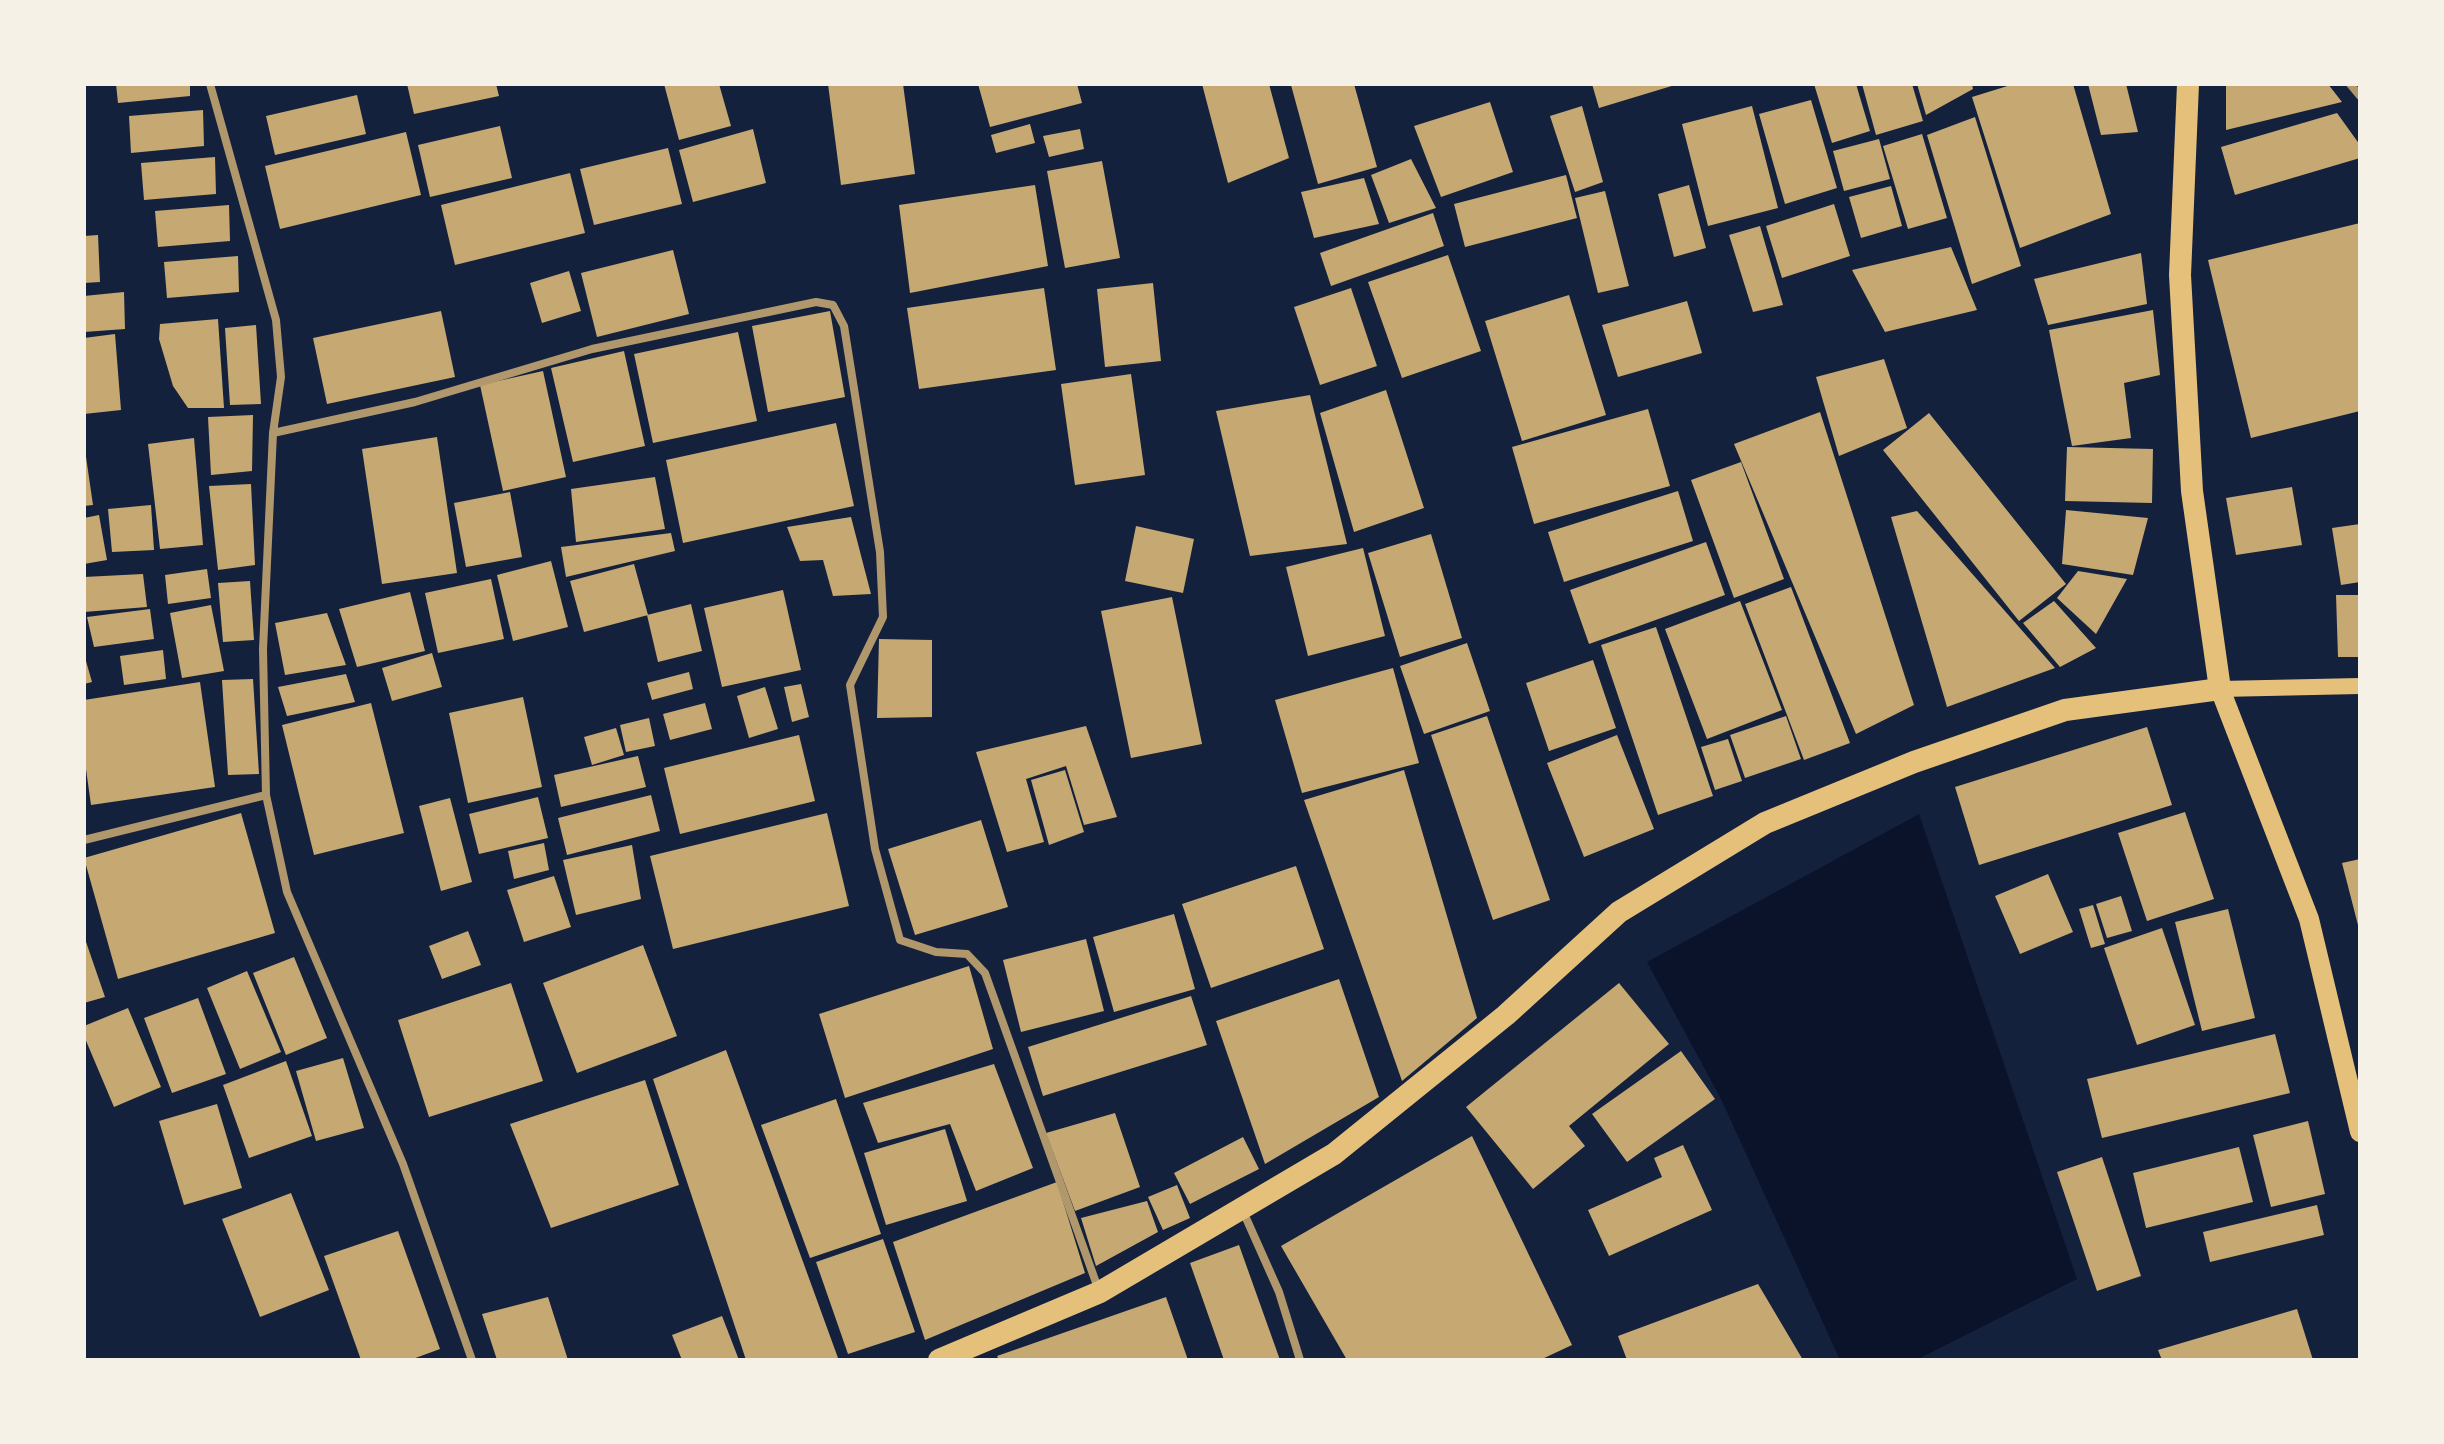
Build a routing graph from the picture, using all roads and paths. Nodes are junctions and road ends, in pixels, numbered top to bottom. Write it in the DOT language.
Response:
graph roads {
  1 [pos="210,84"];
  2 [pos="2188,84"];
  3 [pos="2350,84"];
  4 [pos="2360,96"];
  5 [pos="273,433"];
  6 [pos="2360,686"];
  7 [pos="2220,689"];
  8 [pos="266,795"];
  9 [pos="84,840"];
  10 [pos="2360,1132"];
  11 [pos="1241,1209"];
  12 [pos="1100,1292"];
  13 [pos="472,1360"];
  14 [pos="939,1360"];
  15 [pos="1300,1360"];
  1 -- 5 [label="street"];
  2 -- 7 [label="highway"];
  3 -- 4 [label="street"];
  5 -- 8 [label="street"];
  5 -- 12 [label="street"];
  6 -- 7 [label="main road"];
  7 -- 10 [label="main road"];
  7 -- 11 [label="highway"];
  8 -- 9 [label="street"];
  8 -- 13 [label="street"];
  11 -- 12 [label="highway"];
  11 -- 15 [label="street"];
  12 -- 14 [label="highway"];
}
